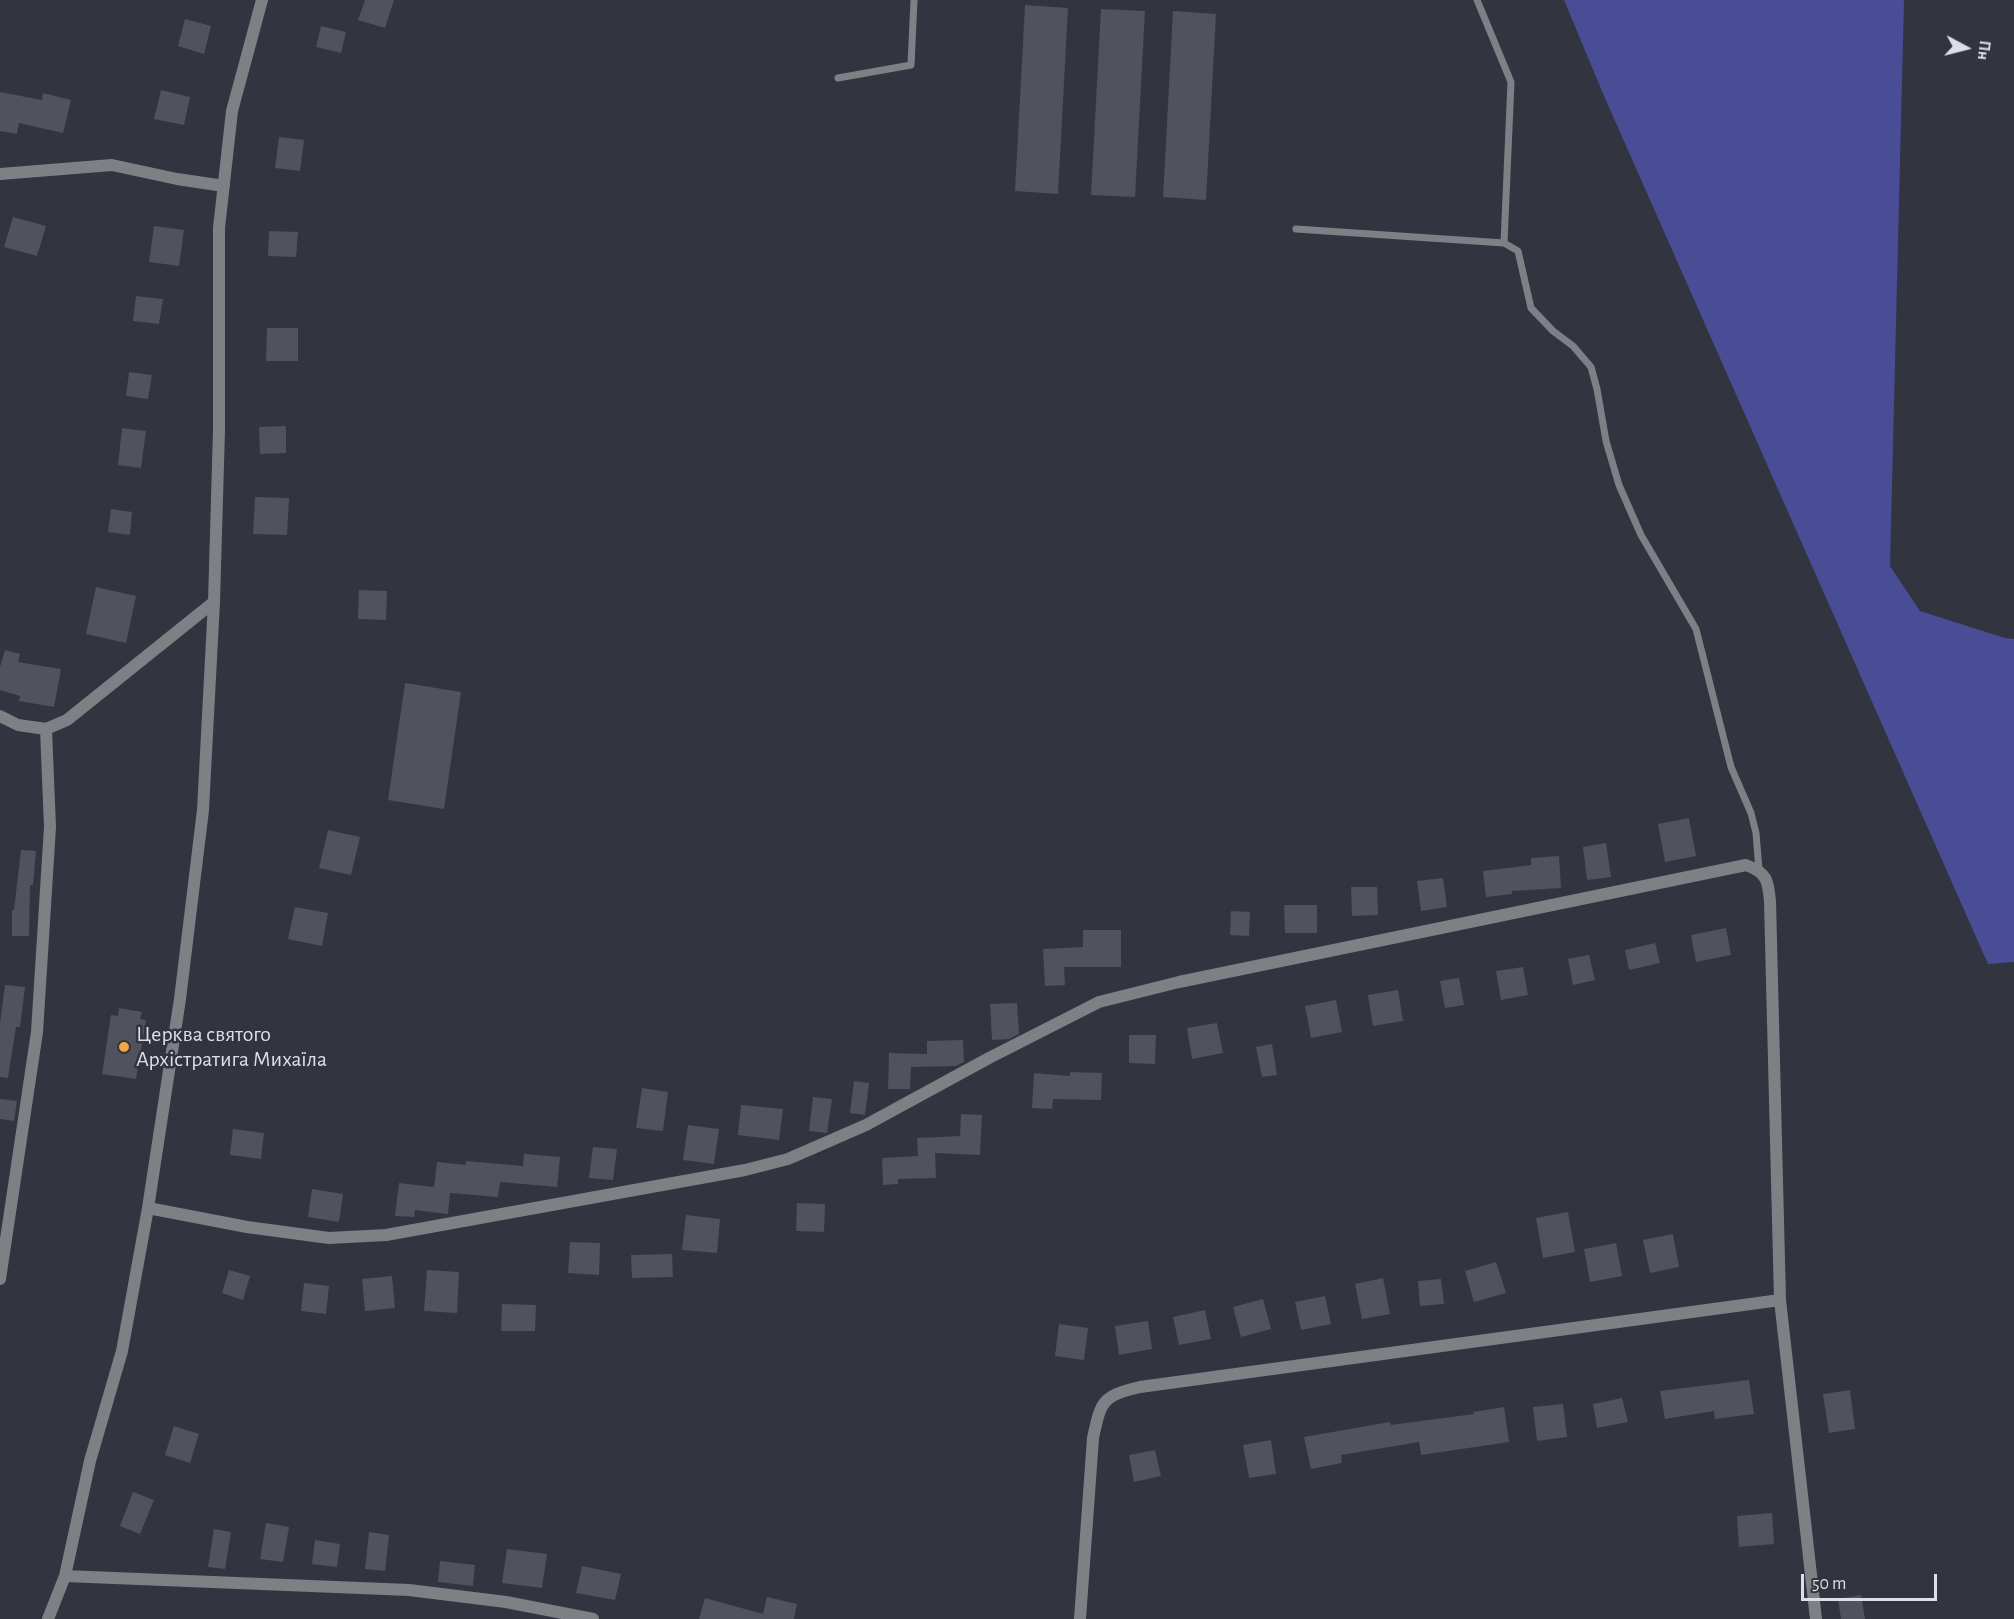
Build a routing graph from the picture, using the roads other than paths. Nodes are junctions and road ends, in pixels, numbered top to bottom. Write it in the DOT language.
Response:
graph roads {
  1 [pos="262,0"];
  2 [pos="914,0"];
  3 [pos="1477,0"];
  4 [pos="838,78"];
  5 [pos="0,174"];
  6 [pos="224,186"];
  7 [pos="1296,229"];
  8 [pos="1504,243"];
  9 [pos="214,602"];
  10 [pos="0,716"];
  11 [pos="46,729"];
  12 [pos="1759,870"];
  13 [pos="148,1208"];
  14 [pos="0,1279"];
  15 [pos="1780,1300"];
  16 [pos="65,1576"];
  17 [pos="48,1619"];
  18 [pos="593,1619"];
  19 [pos="1080,1619"];
  20 [pos="1816,1619"];
  1 -- 6 [label="street"];
  2 -- 4 [label="lane"];
  3 -- 8 [label="lane"];
  5 -- 6 [label="street"];
  6 -- 9 [label="street"];
  7 -- 8 [label="lane"];
  8 -- 12 [label="lane"];
  9 -- 11 [label="street"];
  9 -- 13 [label="street"];
  10 -- 11 [label="street"];
  11 -- 14 [label="street"];
  12 -- 13 [label="street"];
  12 -- 15 [label="street"];
  13 -- 16 [label="street"];
  15 -- 19 [label="street"];
  15 -- 20 [label="street"];
  16 -- 17 [label="street"];
  16 -- 18 [label="street"];
}
